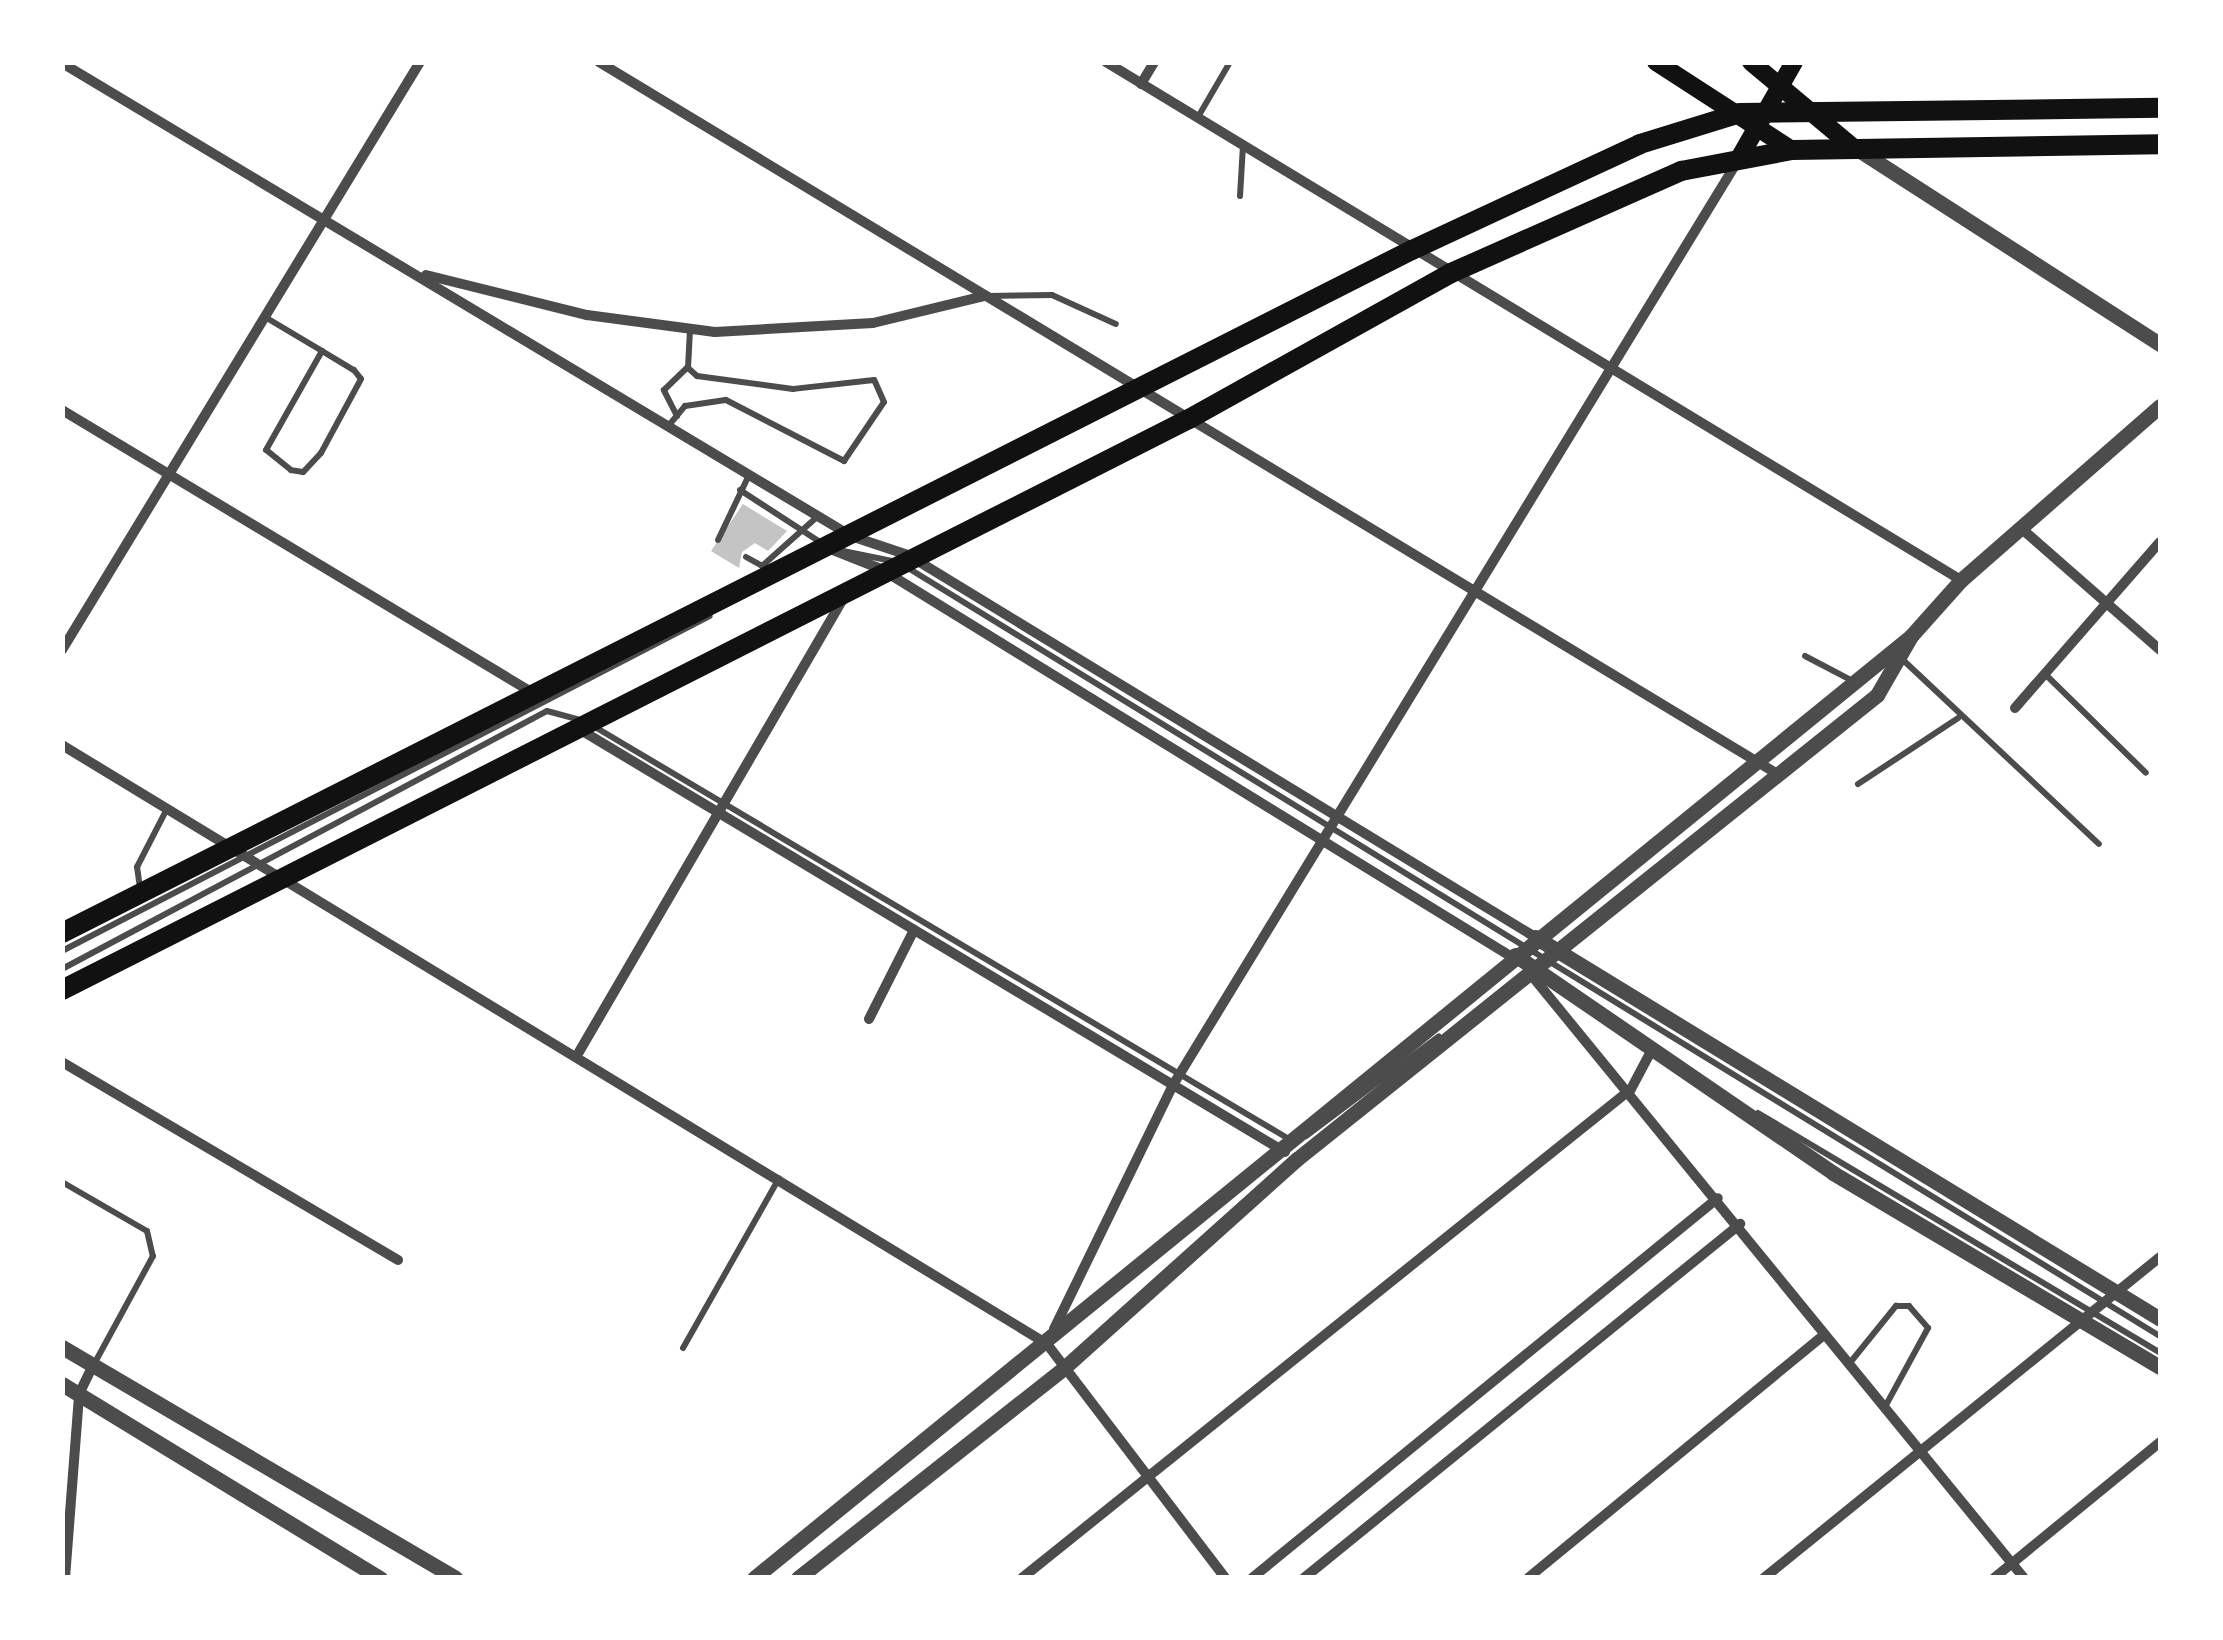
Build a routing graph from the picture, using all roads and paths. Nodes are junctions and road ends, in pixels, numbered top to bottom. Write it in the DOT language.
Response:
graph roads {
  1 [pos="420,62"];
  2 [pos="599,62"];
  3 [pos="1106,62"];
  4 [pos="1154,62"];
  5 [pos="1230,62"];
  6 [pos="1656,62"];
  7 [pos="1750,62"];
  8 [pos="1794,62"];
  9 [pos="62,63"];
  10 [pos="1782,82"];
  11 [pos="1141,84"];
  12 [pos="2160,108"];
  13 [pos="1815,111"];
  14 [pos="1754,117"];
  15 [pos="1197,118"];
  16 [pos="2160,144"];
  17 [pos="1242,146"];
  18 [pos="1854,148"];
  19 [pos="1792,150"];
  20 [pos="1742,155"];
  21 [pos="1240,196"];
  22 [pos="325,219"];
  23 [pos="1412,250"];
  24 [pos="414,272"];
  25 [pos="1450,273"];
  26 [pos="985,296"];
  27 [pos="265,317"];
  28 [pos="1116,324"];
  29 [pos="690,330"];
  30 [pos="2160,344"];
  31 [pos="322,351"];
  32 [pos="688,368"];
  33 [pos="1608,370"];
  34 [pos="1143,392"];
  35 [pos="2160,406"];
  36 [pos="62,410"];
  37 [pos="677,416"];
  38 [pos="1189,419"];
  39 [pos="669,426"];
  40 [pos="170,474"];
  41 [pos="749,474"];
  42 [pos="740,490"];
  43 [pos="818,516"];
  44 [pos="2022,529"];
  45 [pos="806,534"];
  46 [pos="718,540"];
  47 [pos="2160,542"];
  48 [pos="840,545"];
  49 [pos="746,557"];
  50 [pos="895,561"];
  51 [pos="768,570"];
  52 [pos="1961,580"];
  53 [pos="852,584"];
  54 [pos="1474,592"];
  55 [pos="2106,604"];
  56 [pos="1910,636"];
  57 [pos="1890,648"];
  58 [pos="62,650"];
  59 [pos="2160,650"];
  60 [pos="1805,656"];
  61 [pos="1903,660"];
  62 [pos="2044,673"];
  63 [pos="1851,680"];
  64 [pos="534,693"];
  65 [pos="2015,708"];
  66 [pos="1958,718"];
  67 [pos="579,723"];
  68 [pos="62,745"];
  69 [pos="1752,761"];
  70 [pos="1776,773"];
  71 [pos="2146,773"];
  72 [pos="1858,784"];
  73 [pos="168,808"];
  74 [pos="722,809"];
  75 [pos="1337,817"];
  76 [pos="1327,833"];
  77 [pos="2100,844"];
  78 [pos="240,850"];
  79 [pos="260,862"];
  80 [pos="283,876"];
  81 [pos="140,894"];
  82 [pos="914,930"];
  83 [pos="62,933"];
  84 [pos="1521,949"];
  85 [pos="62,951"];
  86 [pos="1563,952"];
  87 [pos="62,969"];
  88 [pos="1537,971"];
  89 [pos="62,990"];
  90 [pos="868,1018"];
  91 [pos="579,1052"];
  92 [pos="1650,1054"];
  93 [pos="62,1062"];
  94 [pos="1176,1082"];
  95 [pos="1631,1089"];
  96 [pos="1279,1142"];
  97 [pos="1296,1159"];
  98 [pos="780,1177"];
  99 [pos="62,1182"];
  100 [pos="1718,1198"];
  101 [pos="1740,1224"];
  102 [pos="2160,1257"];
  103 [pos="398,1260"];
  104 [pos="2112,1299"];
  105 [pos="2088,1318"];
  106 [pos="2160,1319"];
  107 [pos="1824,1335"];
  108 [pos="2160,1336"];
  109 [pos="1047,1344"];
  110 [pos="62,1347"];
  111 [pos="683,1348"];
  112 [pos="2160,1353"];
  113 [pos="1848,1365"];
  114 [pos="94,1366"];
  115 [pos="1065,1368"];
  116 [pos="2160,1368"];
  117 [pos="62,1384"];
  118 [pos="79,1394"];
  119 [pos="1884,1408"];
  120 [pos="2160,1442"];
  121 [pos="1918,1450"];
  122 [pos="1144,1479"];
  123 [pos="2012,1563"];
  124 [pos="66,1578"];
  125 [pos="380,1578"];
  126 [pos="455,1578"];
  127 [pos="754,1578"];
  128 [pos="798,1578"];
  129 [pos="1022,1578"];
  130 [pos="1225,1578"];
  131 [pos="1252,1578"];
  132 [pos="1304,1578"];
  133 [pos="1528,1578"];
  134 [pos="1764,1578"];
  135 [pos="1994,1578"];
  136 [pos="2024,1578"];
  1 -- 22 [label="street"];
  2 -- 26 [label="street"];
  3 -- 11 [label="street"];
  4 -- 11 [label="street"];
  5 -- 15 [label="lane"];
  6 -- 14 [label="main road"];
  7 -- 10 [label="main road"];
  8 -- 10 [label="main road"];
  9 -- 22 [label="street"];
  10 -- 13 [label="main road"];
  10 -- 14 [label="main road"];
  11 -- 15 [label="street"];
  12 -- 13 [label="main road"];
  13 -- 14 [label="main road"];
  13 -- 18 [label="main road"];
  14 -- 19 [label="main road"];
  14 -- 20 [label="main road"];
  14 -- 23 [label="main road"];
  15 -- 17 [label="street"];
  16 -- 18 [label="main road"];
  17 -- 21 [label="lane"];
  17 -- 23 [label="street"];
  18 -- 19 [label="main road"];
  18 -- 30 [label="street"];
  19 -- 20 [label="main road"];
  20 -- 25 [label="main road"];
  20 -- 33 [label="street"];
  22 -- 24 [label="street"];
  22 -- 27 [label="street"];
  23 -- 25 [label="street"];
  23 -- 34 [label="main road"];
  24 -- 29 [label="street"];
  24 -- 39 [label="street"];
  25 -- 33 [label="street"];
  25 -- 38 [label="main road"];
  26 -- 28 [label="lane"];
  26 -- 29 [label="street"];
  26 -- 34 [label="street"];
  27 -- 31 [label="lane"];
  27 -- 40 [label="street"];
  29 -- 32 [label="lane"];
  31 -- 31 [label="lane"];
  32 -- 37 [label="lane"];
  32 -- 37 [label="lane"];
  33 -- 52 [label="street"];
  33 -- 54 [label="street"];
  34 -- 38 [label="street"];
  34 -- 48 [label="main road"];
  35 -- 44 [label="street"];
  36 -- 40 [label="street"];
  37 -- 39 [label="lane"];
  38 -- 50 [label="main road"];
  38 -- 54 [label="street"];
  39 -- 41 [label="street"];
  40 -- 58 [label="street"];
  40 -- 64 [label="street"];
  41 -- 42 [label="lane"];
  41 -- 43 [label="street"];
  42 -- 45 [label="lane"];
  42 -- 46 [label="lane"];
  43 -- 45 [label="lane"];
  43 -- 48 [label="street"];
  44 -- 52 [label="street"];
  44 -- 55 [label="street"];
  45 -- 48 [label="lane"];
  45 -- 51 [label="lane"];
  47 -- 55 [label="street"];
  48 -- 50 [label="street"];
  48 -- 50 [label="street"];
  48 -- 51 [label="main road"];
  48 -- 78 [label="lane"];
  49 -- 51 [label="lane"];
  50 -- 53 [label="main road"];
  50 -- 75 [label="street"];
  50 -- 76 [label="street"];
  51 -- 64 [label="main road"];
  52 -- 56 [label="street"];
  53 -- 67 [label="main road"];
  53 -- 74 [label="street"];
  54 -- 69 [label="street"];
  54 -- 75 [label="street"];
  55 -- 59 [label="street"];
  55 -- 62 [label="street"];
  56 -- 57 [label="street"];
  56 -- 61 [label="street"];
  57 -- 61 [label="lane"];
  57 -- 63 [label="street"];
  60 -- 63 [label="lane"];
  61 -- 66 [label="lane"];
  61 -- 70 [label="street"];
  62 -- 65 [label="street"];
  62 -- 71 [label="lane"];
  63 -- 69 [label="street"];
  64 -- 78 [label="main road"];
  66 -- 72 [label="lane"];
  66 -- 77 [label="lane"];
  67 -- 74 [label="street"];
  67 -- 79 [label="lane"];
  67 -- 80 [label="main road"];
  68 -- 73 [label="street"];
  69 -- 70 [label="street"];
  69 -- 84 [label="street"];
  70 -- 86 [label="street"];
  73 -- 78 [label="street"];
  73 -- 81 [label="lane"];
  74 -- 82 [label="street"];
  74 -- 91 [label="street"];
  74 -- 94 [label="lane"];
  75 -- 76 [label="street"];
  75 -- 84 [label="street"];
  76 -- 84 [label="street"];
  76 -- 94 [label="street"];
  78 -- 79 [label="street"];
  78 -- 81 [label="main road"];
  78 -- 85 [label="lane"];
  79 -- 80 [label="street"];
  79 -- 87 [label="lane"];
  80 -- 89 [label="main road"];
  80 -- 91 [label="street"];
  81 -- 83 [label="main road"];
  82 -- 90 [label="street"];
  82 -- 94 [label="street"];
  84 -- 86 [label="street"];
  84 -- 88 [label="street"];
  84 -- 96 [label="street"];
  86 -- 88 [label="street"];
  86 -- 104 [label="street"];
  88 -- 92 [label="street"];
  88 -- 95 [label="street"];
  88 -- 96 [label="lane"];
  88 -- 97 [label="street"];
  88 -- 104 [label="lane"];
  88 -- 105 [label="lane"];
  91 -- 98 [label="street"];
  92 -- 95 [label="street"];
  92 -- 105 [label="street"];
  93 -- 103 [label="street"];
  94 -- 96 [label="street"];
  94 -- 109 [label="street"];
  95 -- 100 [label="street"];
  95 -- 122 [label="street"];
  96 -- 97 [label="street"];
  96 -- 109 [label="street"];
  97 -- 115 [label="street"];
  98 -- 109 [label="street"];
  98 -- 111 [label="lane"];
  99 -- 114 [label="lane"];
  100 -- 101 [label="street"];
  100 -- 131 [label="street"];
  101 -- 107 [label="street"];
  101 -- 132 [label="street"];
  102 -- 104 [label="street"];
  104 -- 105 [label="street"];
  104 -- 106 [label="street"];
  104 -- 108 [label="lane"];
  105 -- 112 [label="lane"];
  105 -- 116 [label="street"];
  105 -- 121 [label="street"];
  107 -- 113 [label="street"];
  107 -- 133 [label="street"];
  109 -- 115 [label="street"];
  109 -- 127 [label="street"];
  110 -- 114 [label="street"];
  113 -- 119 [label="street"];
  113 -- 119 [label="lane"];
  114 -- 118 [label="street"];
  114 -- 126 [label="street"];
  115 -- 122 [label="street"];
  115 -- 128 [label="street"];
  117 -- 118 [label="street"];
  118 -- 124 [label="street"];
  118 -- 125 [label="street"];
  119 -- 121 [label="street"];
  120 -- 123 [label="street"];
  121 -- 123 [label="street"];
  121 -- 134 [label="street"];
  122 -- 129 [label="street"];
  122 -- 130 [label="street"];
  123 -- 135 [label="street"];
  123 -- 136 [label="street"];
}
